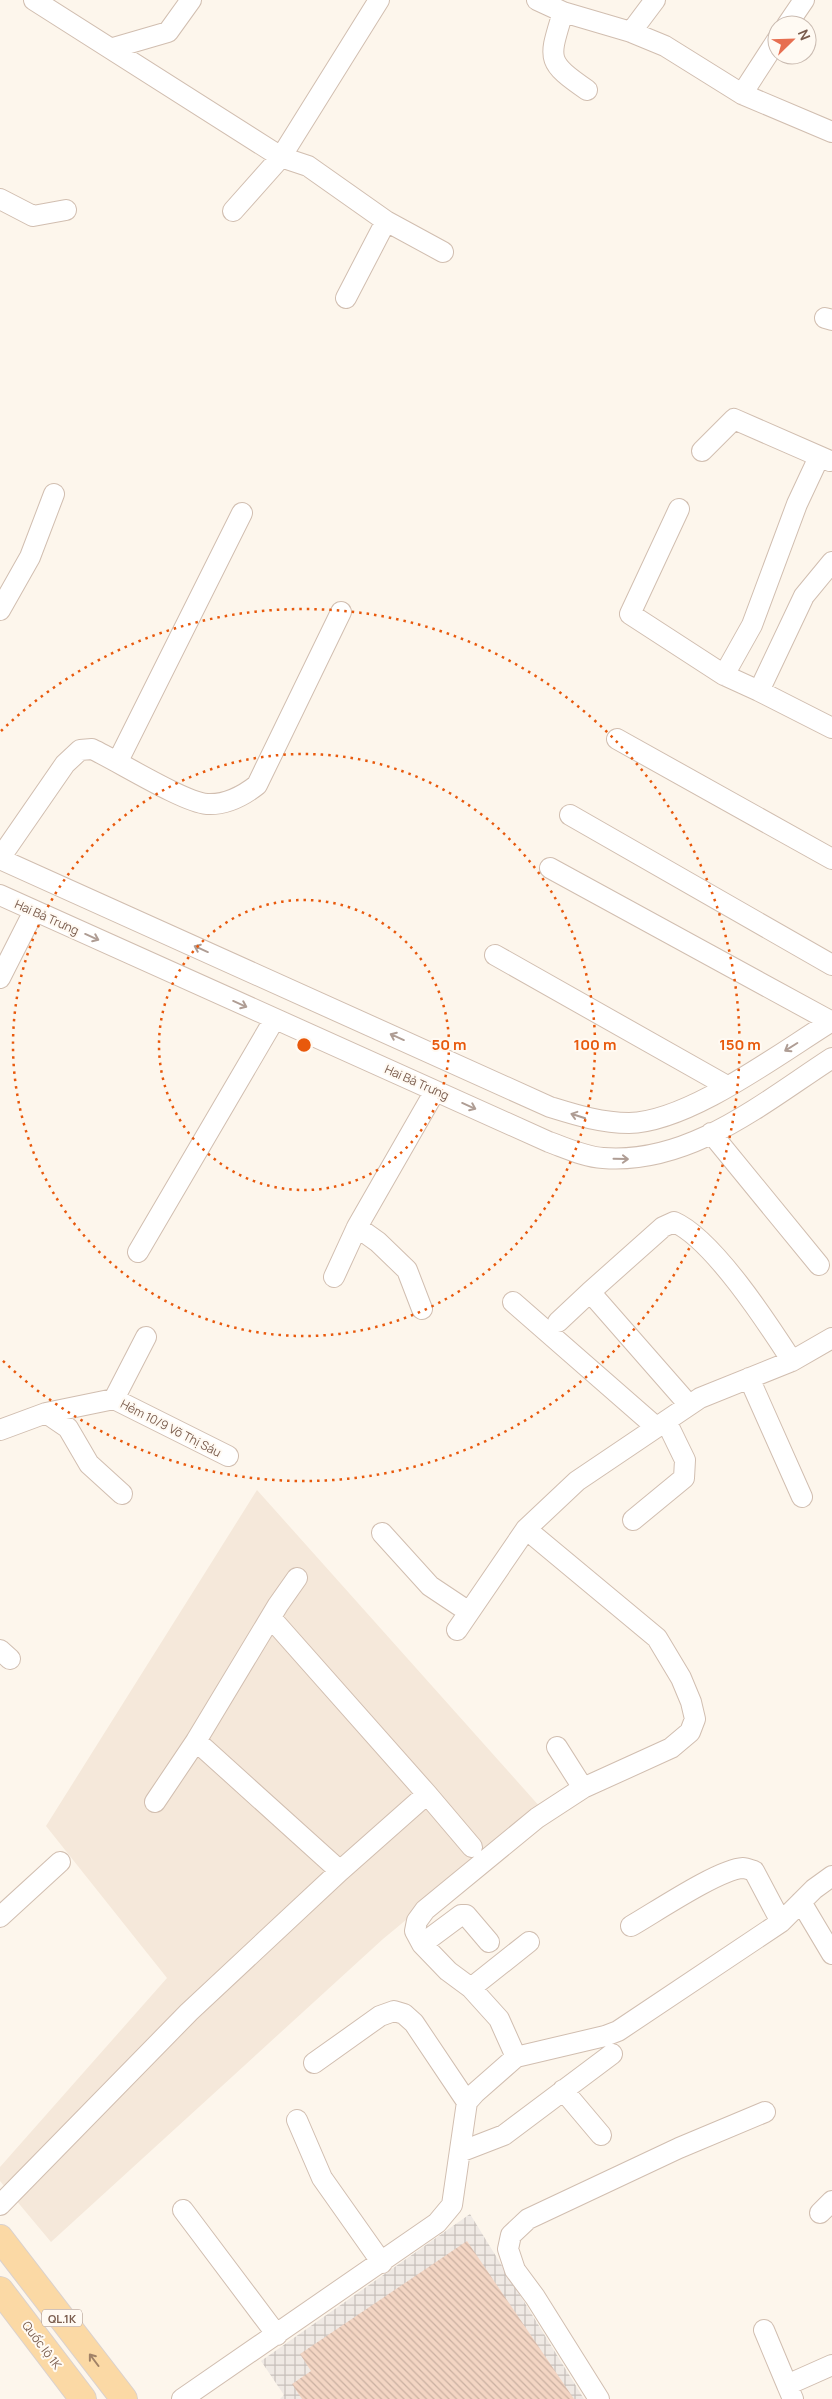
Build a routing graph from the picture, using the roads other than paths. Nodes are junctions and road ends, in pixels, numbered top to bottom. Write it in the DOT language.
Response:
graph roads {
  1 [pos="34,0"];
  2 [pos="191,0"];
  3 [pos="379,0"];
  4 [pos="537,0"];
  5 [pos="655,0"];
  6 [pos="804,0"];
  7 [pos="563,12"];
  8 [pos="794,15"];
  9 [pos="631,32"];
  10 [pos="113,48"];
  11 [pos="767,55"];
  12 [pos="587,90"];
  13 [pos="742,94"];
  14 [pos="832,132"];
  15 [pos="281,157"];
  16 [pos="0,199"];
  17 [pos="66,210"];
  18 [pos="233,211"];
  19 [pos="386,221"];
  20 [pos="443,252"];
  21 [pos="346,298"];
  22 [pos="702,451"];
  23 [pos="826,459"];
  24 [pos="54,494"];
  25 [pos="679,509"];
  26 [pos="242,513"];
  27 [pos="832,562"];
  28 [pos="0,610"];
  29 [pos="342,612"];
  30 [pos="724,675"];
  31 [pos="759,691"];
  32 [pos="832,728"];
  33 [pos="617,739"];
  34 [pos="118,761"];
  35 [pos="570,815"];
  36 [pos="0,859"];
  37 [pos="832,859"];
  38 [pos="550,868"];
  39 [pos="0,895"];
  40 [pos="34,911"];
  41 [pos="495,955"];
  42 [pos="832,965"];
  43 [pos="0,978"];
  44 [pos="274,1020"];
  45 [pos="832,1021"];
  46 [pos="832,1058"];
  47 [pos="727,1086"];
  48 [pos="435,1091"];
  49 [pos="711,1134"];
  50 [pos="358,1227"];
  51 [pos="138,1252"];
  52 [pos="818,1265"];
  53 [pos="334,1278"];
  54 [pos="590,1292"];
  55 [pos="513,1302"];
  56 [pos="422,1309"];
  57 [pos="558,1322"];
  58 [pos="146,1337"];
  59 [pos="832,1338"];
  60 [pos="792,1361"];
  61 [pos="749,1378"];
  62 [pos="114,1399"];
  63 [pos="689,1405"];
  64 [pos="46,1413"];
  65 [pos="661,1424"];
  66 [pos="0,1430"];
  67 [pos="228,1456"];
  68 [pos="122,1494"];
  69 [pos="802,1497"];
  70 [pos="633,1520"];
  71 [pos="526,1528"];
  72 [pos="382,1533"];
  73 [pos="297,1578"];
  74 [pos="469,1612"];
  75 [pos="271,1618"];
  76 [pos="456,1630"];
  77 [pos="196,1741"];
  78 [pos="557,1747"];
  79 [pos="583,1788"];
  80 [pos="427,1794"];
  81 [pos="155,1802"];
  82 [pos="472,1847"];
  83 [pos="60,1862"];
  84 [pos="340,1871"];
  85 [pos="832,1876"];
  86 [pos="801,1902"];
  87 [pos="0,1917"];
  88 [pos="781,1922"];
  89 [pos="632,1926"];
  90 [pos="489,1942"];
  91 [pos="529,1942"];
  92 [pos="422,1944"];
  93 [pos="832,1954"];
  94 [pos="471,1988"];
  95 [pos="612,2054"];
  96 [pos="516,2057"];
  97 [pos="314,2063"];
  98 [pos="563,2090"];
  99 [pos="467,2102"];
  100 [pos="765,2112"];
  101 [pos="297,2120"];
  102 [pos="601,2134"];
  103 [pos="460,2152"];
  104 [pos="0,2206"];
  105 [pos="183,2210"];
  106 [pos="0,2238"];
  107 [pos="382,2263"];
  108 [pos="0,2290"];
  109 [pos="764,2330"];
  110 [pos="276,2335"];
  111 [pos="832,2365"];
  112 [pos="790,2392"];
  113 [pos="83,2399"];
  114 [pos="124,2399"];
  115 [pos="182,2399"];
  116 [pos="599,2399"];
  1 -- 10 [label="street"];
  2 -- 10 [label="street"];
  3 -- 15 [label="street"];
  4 -- 7 [label="street"];
  5 -- 9 [label="street"];
  6 -- 8 [label="street"];
  7 -- 9 [label="street"];
  7 -- 12 [label="street"];
  9 -- 13 [label="street"];
  10 -- 15 [label="street"];
  11 -- 13 [label="street"];
  13 -- 14 [label="street"];
  15 -- 18 [label="street"];
  15 -- 19 [label="street"];
  16 -- 17 [label="street"];
  19 -- 20 [label="street"];
  19 -- 21 [label="street"];
  22 -- 23 [label="street"];
  23 -- 30 [label="street"];
  24 -- 28 [label="street"];
  25 -- 30 [label="street"];
  26 -- 34 [label="street"];
  27 -- 31 [label="street"];
  29 -- 34 [label="street"];
  30 -- 31 [label="street"];
  31 -- 32 [label="street"];
  33 -- 37 [label="street"];
  34 -- 36 [label="street"];
  35 -- 42 [label="street"];
  47 -- 36 [label="street, one-way"];
  38 -- 45 [label="street"];
  39 -- 40 [label="street, Hai Bà Trưng"];
  40 -- 43 [label="street"];
  40 -- 44 [label="street, Hai Bà Trưng, one-way"];
  41 -- 47 [label="street"];
  44 -- 48 [label="street, Hai Bà Trưng"];
  44 -- 51 [label="street"];
  45 -- 47 [label="street, one-way"];
  46 -- 49 [label="street, Hai Bà Trưng"];
  48 -- 49 [label="street, Hai Bà Trưng, one-way"];
  48 -- 50 [label="street"];
  49 -- 52 [label="street"];
  50 -- 53 [label="street"];
  50 -- 56 [label="street"];
  54 -- 57 [label="street"];
  54 -- 60 [label="street"];
  54 -- 63 [label="street"];
  55 -- 65 [label="street"];
  58 -- 62 [label="street"];
  59 -- 60 [label="street"];
  60 -- 61 [label="street"];
  61 -- 63 [label="street"];
  61 -- 69 [label="street"];
  62 -- 64 [label="street, Hẻm 10/9 Võ Thị Sáu"];
  62 -- 67 [label="street, Hẻm 10/9 Võ Thị Sáu"];
  63 -- 65 [label="street"];
  64 -- 66 [label="street, Hẻm 10/9 Võ Thị Sáu"];
  64 -- 68 [label="street"];
  65 -- 70 [label="street"];
  65 -- 71 [label="street"];
  71 -- 74 [label="street"];
  71 -- 79 [label="street"];
  72 -- 74 [label="street"];
  73 -- 75 [label="street"];
  74 -- 76 [label="street"];
  75 -- 77 [label="street"];
  75 -- 80 [label="street"];
  77 -- 81 [label="street"];
  77 -- 84 [label="street"];
  78 -- 79 [label="street"];
  79 -- 92 [label="street"];
  80 -- 82 [label="street"];
  80 -- 84 [label="street"];
  83 -- 87 [label="street"];
  84 -- 104 [label="street"];
  85 -- 86 [label="street"];
  86 -- 88 [label="street"];
  86 -- 93 [label="street"];
  88 -- 89 [label="street"];
  88 -- 96 [label="street"];
  90 -- 92 [label="street"];
  91 -- 94 [label="street"];
  92 -- 94 [label="street"];
  94 -- 96 [label="street"];
  95 -- 98 [label="street"];
  96 -- 99 [label="street"];
  97 -- 99 [label="street"];
  98 -- 102 [label="street"];
  98 -- 103 [label="street"];
  99 -- 103 [label="street"];
  100 -- 116 [label="street"];
  101 -- 107 [label="street"];
  103 -- 107 [label="street"];
  105 -- 110 [label="street"];
  114 -- 106 [label="main road, QL.1K, one-way"];
  107 -- 110 [label="street"];
  108 -- 113 [label="main road, Quốc lộ 1K / QL.1K"];
  109 -- 112 [label="street"];
  110 -- 115 [label="street"];
  111 -- 112 [label="street"];
}
